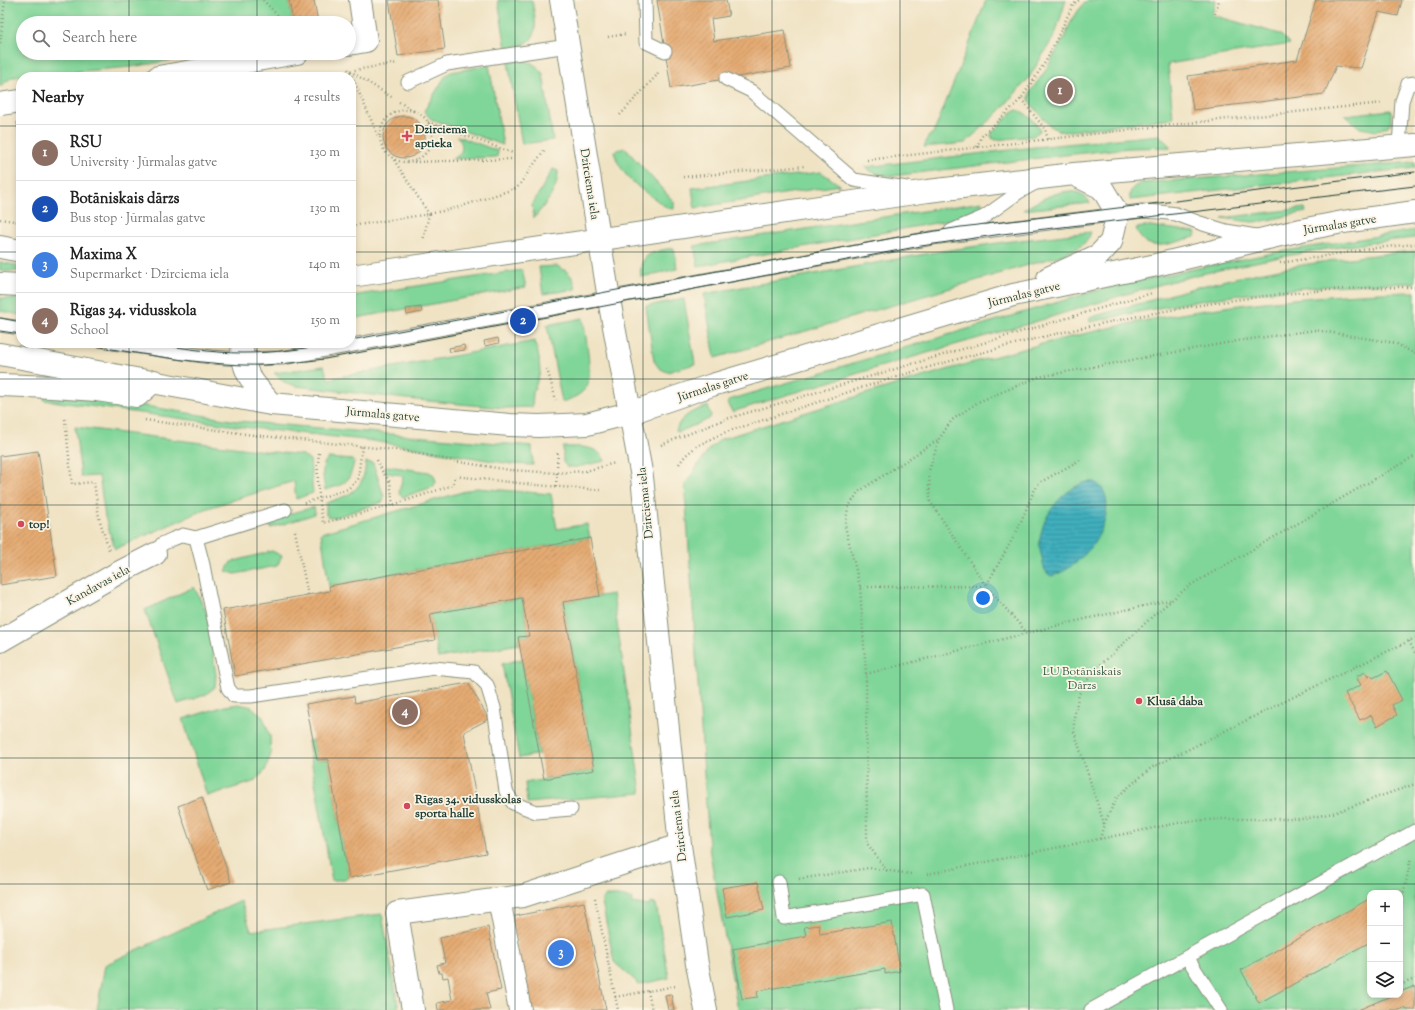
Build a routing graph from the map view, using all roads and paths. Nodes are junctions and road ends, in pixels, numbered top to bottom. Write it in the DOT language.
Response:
graph roads {
  1 [pos="5,0"];
  2 [pos="263,0"];
  3 [pos="360,0"];
  4 [pos="561,0"];
  5 [pos="645,0"];
  6 [pos="1073,0"];
  7 [pos="1079,0"];
  8 [pos="1219,0"];
  9 [pos="1073,5"];
  10 [pos="1215,14"];
  11 [pos="278,16"];
  12 [pos="0,43"];
  13 [pos="356,43"];
  14 [pos="568,46"];
  15 [pos="665,51"];
  16 [pos="256,60"];
  17 [pos="187,72"];
  18 [pos="356,75"];
  19 [pos="726,79"];
  20 [pos="408,82"];
  21 [pos="1415,83"];
  22 [pos="356,85"];
  23 [pos="1021,100"];
  24 [pos="1402,101"];
  25 [pos="16,102"];
  26 [pos="0,104"];
  27 [pos="415,112"];
  28 [pos="620,115"];
  29 [pos="428,122"];
  30 [pos="380,139"];
  31 [pos="1048,140"];
  32 [pos="1407,145"];
  33 [pos="978,147"];
  34 [pos="545,149"];
  35 [pos="514,153"];
  36 [pos="514,159"];
  37 [pos="394,160"];
  38 [pos="412,162"];
  39 [pos="835,163"];
  40 [pos="1074,174"];
  41 [pos="1051,176"];
  42 [pos="682,177"];
  43 [pos="928,191"];
  44 [pos="1415,212"];
  45 [pos="429,214"];
  46 [pos="1114,214"];
  47 [pos="0,219"];
  48 [pos="16,221"];
  49 [pos="356,225"];
  50 [pos="932,238"];
  51 [pos="1270,238"];
  52 [pos="599,240"];
  53 [pos="1415,244"];
  54 [pos="0,247"];
  55 [pos="16,250"];
  56 [pos="1274,264"];
  57 [pos="356,275"];
  58 [pos="0,284"];
  59 [pos="16,285"];
  60 [pos="1415,287"];
  61 [pos="1159,291"];
  62 [pos="1013,295"];
  63 [pos="609,298"];
  64 [pos="0,324"];
  65 [pos="16,327"];
  66 [pos="356,344"];
  67 [pos="148,348"];
  68 [pos="336,348"];
  69 [pos="243,351"];
  70 [pos="0,354"];
  71 [pos="1415,354"];
  72 [pos="154,381"];
  73 [pos="0,385"];
  74 [pos="271,404"];
  75 [pos="630,413"];
  76 [pos="65,419"];
  77 [pos="138,419"];
  78 [pos="939,439"];
  79 [pos="674,440"];
  80 [pos="362,446"];
  81 [pos="319,453"];
  82 [pos="1415,456"];
  83 [pos="377,460"];
  84 [pos="1080,460"];
  85 [pos="679,464"];
  86 [pos="608,466"];
  87 [pos="600,490"];
  88 [pos="319,498"];
  89 [pos="393,505"];
  90 [pos="285,510"];
  91 [pos="295,531"];
  92 [pos="196,538"];
  93 [pos="155,554"];
  94 [pos="116,574"];
  95 [pos="986,586"];
  96 [pos="860,587"];
  97 [pos="308,595"];
  98 [pos="1172,600"];
  99 [pos="1027,634"];
  100 [pos="1415,638"];
  101 [pos="0,641"];
  102 [pos="1409,641"];
  103 [pos="1415,653"];
  104 [pos="866,674"];
  105 [pos="1415,784"];
  106 [pos="571,809"];
  107 [pos="1104,824"];
  108 [pos="1415,831"];
  109 [pos="1100,838"];
  110 [pos="680,845"];
  111 [pos="1412,850"];
  112 [pos="888,871"];
  113 [pos="590,874"];
  114 [pos="919,875"];
  115 [pos="779,882"];
  116 [pos="923,894"];
  117 [pos="1403,896"];
  118 [pos="499,899"];
  119 [pos="1187,957"];
  120 [pos="1415,979"];
  121 [pos="1403,984"];
  122 [pos="677,986"];
  123 [pos="648,991"];
  124 [pos="615,997"];
  125 [pos="413,1010"];
  126 [pos="520,1010"];
  127 [pos="618,1010"];
  128 [pos="652,1010"];
  129 [pos="706,1010"];
  130 [pos="946,1010"];
  131 [pos="1091,1010"];
  132 [pos="1221,1010"];
  1 -- 12 [label="path"];
  2 -- 11 [label="path"];
  3 -- 13 [label="main road"];
  4 -- 14 [label="main road, Dzirciema iela"];
  5 -- 15 [label="lane"];
  6 -- 9 [label="path"];
  7 -- 9 [label="path"];
  8 -- 10 [label="path"];
  9 -- 23 [label="path"];
  14 -- 20 [label="lane"];
  14 -- 52 [label="main road, Dzirciema iela"];
  15 -- 28 [label="path"];
  16 -- 17 [label="main road"];
  18 -- 27 [label="path"];
  19 -- 39 [label="lane"];
  21 -- 24 [label="lane"];
  22 -- 30 [label="path"];
  23 -- 31 [label="path"];
  23 -- 33 [label="path"];
  24 -- 31 [label="path"];
  24 -- 32 [label="lane"];
  25 -- 26 [label="main road"];
  27 -- 29 [label="path"];
  27 -- 30 [label="path"];
  29 -- 35 [label="path"];
  29 -- 38 [label="path"];
  30 -- 37 [label="path"];
  31 -- 33 [label="path"];
  32 -- 40 [label="main road"];
  33 -- 39 [label="path"];
  34 -- 45 [label="path"];
  36 -- 38 [label="path"];
  37 -- 38 [label="path"];
  37 -- 45 [label="path"];
  39 -- 42 [label="path"];
  39 -- 43 [label="lane"];
  40 -- 41 [label="main road"];
  40 -- 46 [label="main road"];
  41 -- 43 [label="main road"];
  41 -- 50 [label="lane"];
  43 -- 52 [label="main road"];
  44 -- 51 [label="main road, Jūrmalas gatve"];
  45 -- 49 [label="path"];
  46 -- 50 [label="lane"];
  46 -- 51 [label="lane"];
  46 -- 62 [label="main road"];
  47 -- 48 [label="path"];
  50 -- 63 [label="lane"];
  51 -- 62 [label="main road, Jūrmalas gatve"];
  52 -- 57 [label="main road"];
  52 -- 63 [label="main road, Dzirciema iela"];
  53 -- 56 [label="path"];
  54 -- 55 [label="main road"];
  58 -- 59 [label="main road"];
  60 -- 85 [label="path"];
  61 -- 79 [label="path"];
  62 -- 75 [label="main road, Jūrmalas gatve"];
  63 -- 66 [label="lane"];
  63 -- 75 [label="main road, Dzirciema iela"];
  64 -- 65 [label="lane"];
  67 -- 69 [label="lane"];
  68 -- 69 [label="lane"];
  69 -- 74 [label="main road"];
  70 -- 72 [label="main road, Jūrmalas gatve"];
  71 -- 78 [label="path"];
  72 -- 73 [label="main road"];
  72 -- 74 [label="main road, Jūrmalas gatve"];
  74 -- 75 [label="main road, Jūrmalas gatve"];
  75 -- 110 [label="main road, Dzirciema iela"];
  76 -- 94 [label="path"];
  77 -- 80 [label="path"];
  78 -- 95 [label="path"];
  78 -- 96 [label="path"];
  80 -- 86 [label="path"];
  80 -- 88 [label="path"];
  81 -- 88 [label="path"];
  82 -- 98 [label="path"];
  83 -- 89 [label="path"];
  84 -- 95 [label="path"];
  87 -- 89 [label="path"];
  88 -- 89 [label="path"];
  88 -- 90 [label="path"];
  90 -- 92 [label="lane, Kandavas iela"];
  91 -- 97 [label="path"];
  92 -- 93 [label="lane, Kandavas iela"];
  92 -- 106 [label="lane"];
  93 -- 94 [label="main road, Kandavas iela"];
  94 -- 101 [label="main road, Kandavas iela"];
  95 -- 96 [label="path"];
  95 -- 99 [label="path"];
  96 -- 104 [label="path"];
  98 -- 99 [label="path"];
  98 -- 107 [label="path"];
  99 -- 104 [label="path"];
  100 -- 102 [label="path"];
  102 -- 103 [label="path"];
  102 -- 107 [label="path"];
  104 -- 112 [label="path"];
  105 -- 109 [label="path"];
  107 -- 109 [label="path"];
  108 -- 119 [label="lane"];
  109 -- 114 [label="path"];
  110 -- 113 [label="main road"];
  110 -- 129 [label="main road, Dzirciema iela"];
  111 -- 117 [label="path"];
  112 -- 114 [label="path"];
  112 -- 115 [label="path"];
  113 -- 118 [label="main road"];
  113 -- 124 [label="path"];
  114 -- 116 [label="path"];
  115 -- 116 [label="lane"];
  116 -- 130 [label="lane"];
  118 -- 125 [label="main road"];
  118 -- 126 [label="main road"];
  119 -- 131 [label="lane"];
  119 -- 132 [label="lane"];
  120 -- 121 [label="path"];
  122 -- 123 [label="path"];
  123 -- 124 [label="path"];
  123 -- 128 [label="path"];
  124 -- 127 [label="path"];
}
